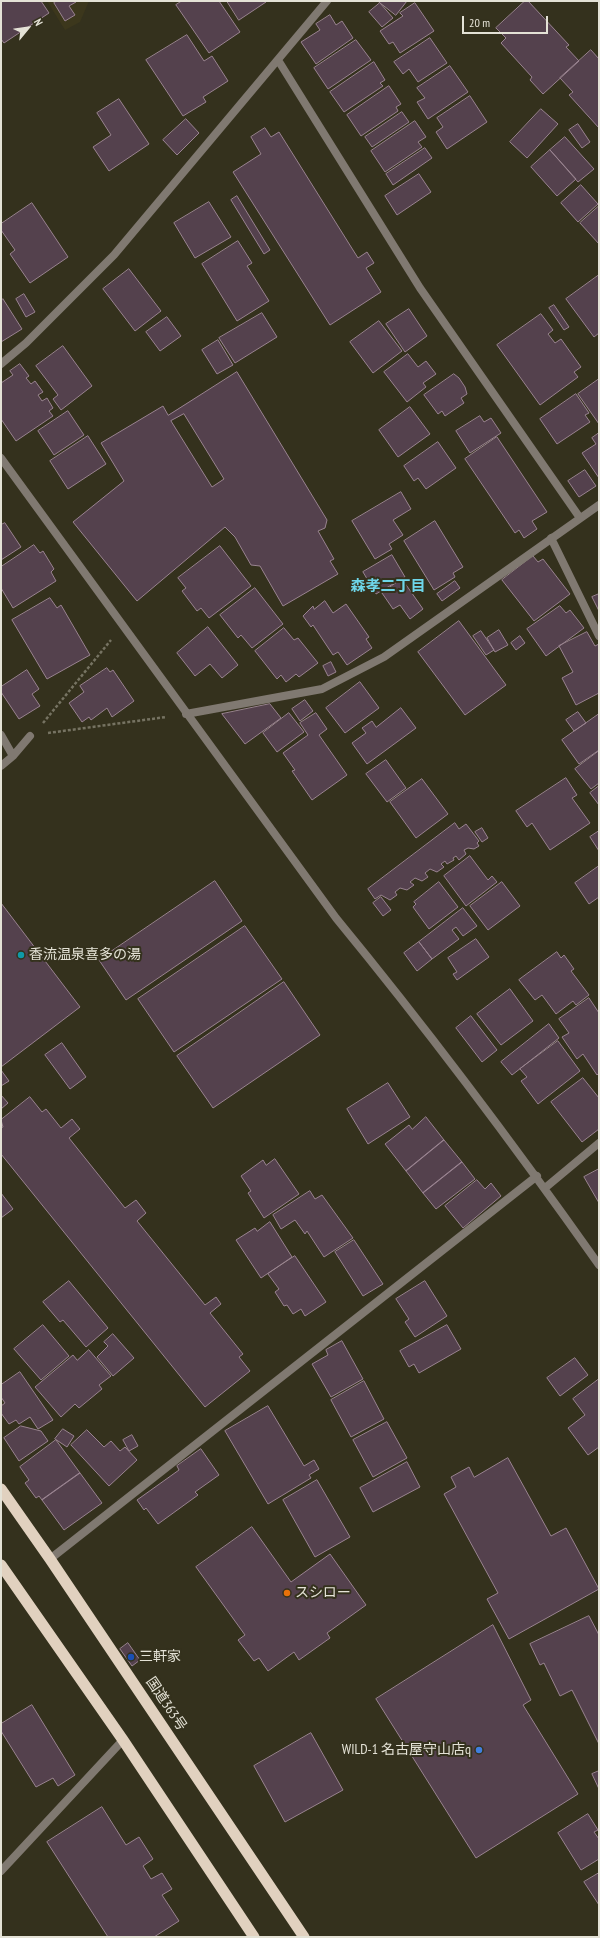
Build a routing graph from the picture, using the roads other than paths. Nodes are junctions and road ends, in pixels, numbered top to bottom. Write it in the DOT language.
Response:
graph roads {
  1 [pos="327,1"];
  2 [pos="278,60"];
  3 [pos="1,364"];
  4 [pos="1,458"];
  5 [pos="599,505"];
  6 [pos="580,518"];
  7 [pos="551,538"];
  8 [pos="599,636"];
  9 [pos="186,714"];
  10 [pos="1,735"];
  11 [pos="30,736"];
  12 [pos="13,756"];
  13 [pos="1,766"];
  14 [pos="599,1143"];
  15 [pos="536,1176"];
  16 [pos="545,1188"];
  17 [pos="599,1264"];
  18 [pos="1,1489"];
  19 [pos="50,1559"];
  20 [pos="1,1565"];
  21 [pos="123,1740"];
  22 [pos="1,1871"];
  23 [pos="254,1937"];
  24 [pos="304,1937"];
  1 -- 2 [label="street"];
  2 -- 3 [label="street"];
  2 -- 6 [label="street"];
  4 -- 9 [label="street"];
  5 -- 6 [label="street"];
  6 -- 7 [label="street"];
  7 -- 8 [label="street"];
  7 -- 9 [label="street"];
  9 -- 15 [label="street"];
  10 -- 12 [label="street"];
  11 -- 12 [label="street"];
  12 -- 13 [label="street"];
  14 -- 16 [label="street"];
  15 -- 16 [label="street"];
  15 -- 19 [label="street"];
  16 -- 17 [label="street"];
  18 -- 19 [label="highway, 国道363号"];
  19 -- 24 [label="highway, 国道363号"];
  20 -- 21 [label="highway"];
  21 -- 22 [label="street"];
  21 -- 23 [label="highway"];
}
